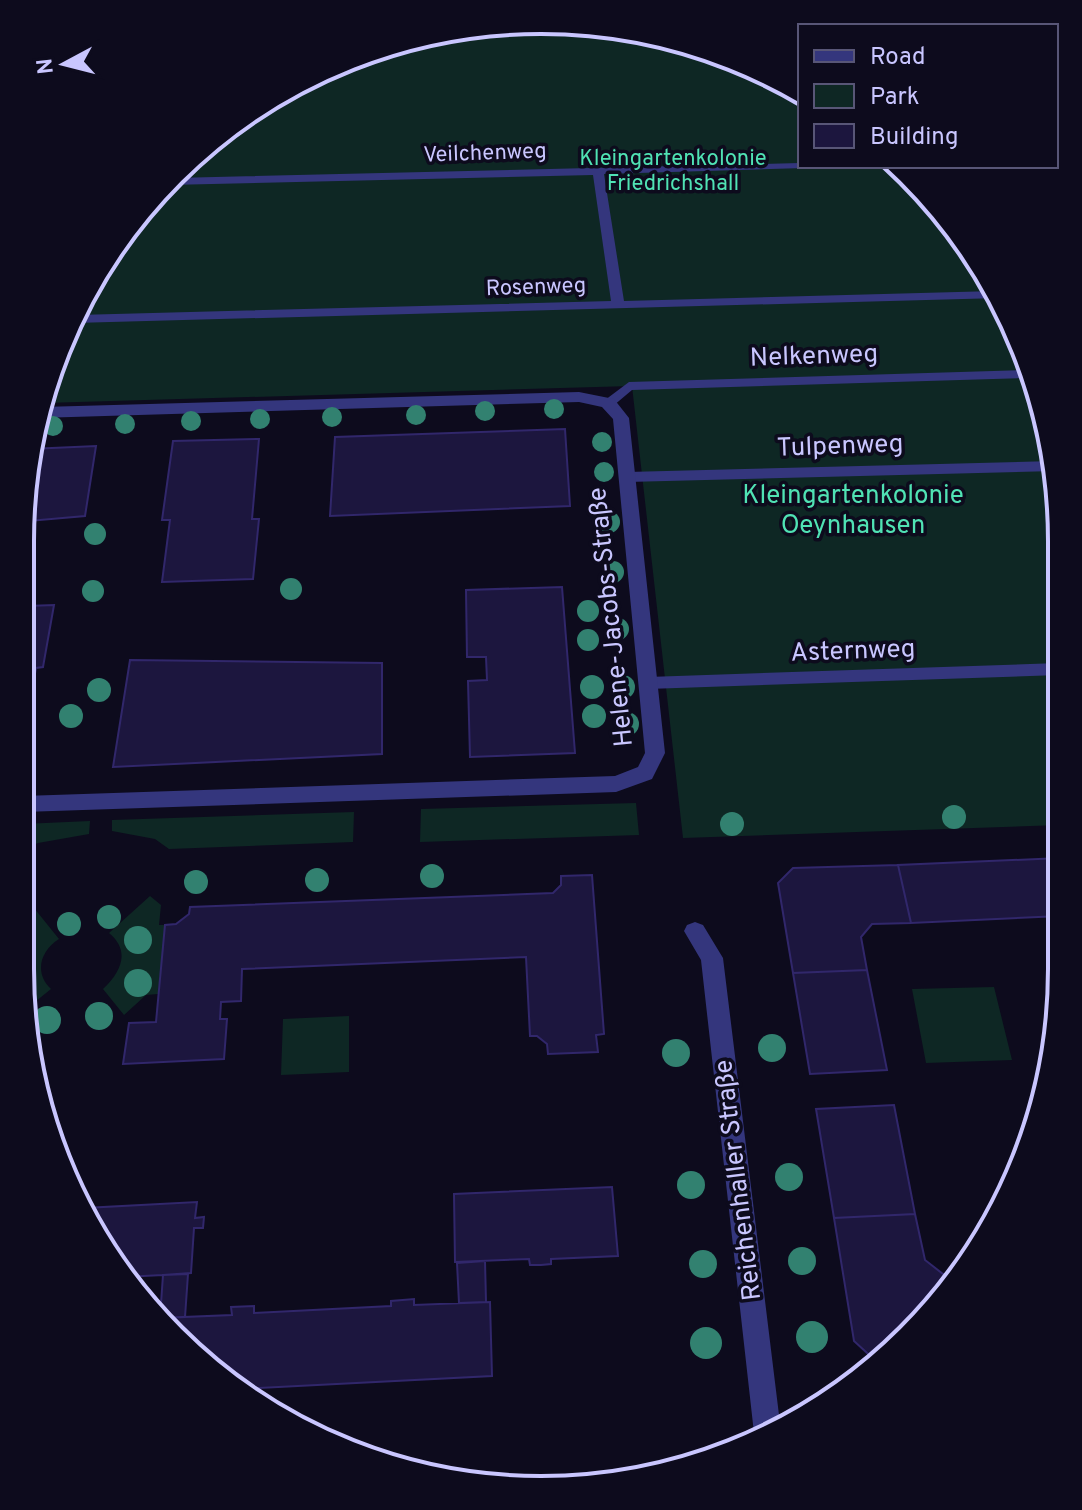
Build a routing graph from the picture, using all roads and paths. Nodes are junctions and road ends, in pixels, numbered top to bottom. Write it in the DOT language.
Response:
graph roads {
  1 [pos="798,166"];
  2 [pos="598,171"];
  3 [pos="182,182"];
  4 [pos="984,295"];
  5 [pos="618,306"];
  6 [pos="85,319"];
  7 [pos="1020,374"];
  8 [pos="608,403"];
  9 [pos="50,413"];
  10 [pos="1042,466"];
  11 [pos="627,477"];
  12 [pos="1048,669"];
  13 [pos="648,683"];
  14 [pos="34,804"];
  15 [pos="695,931"];
  16 [pos="765,1424"];
  1 -- 2 [label="lane, Veilchenweg"];
  2 -- 3 [label="lane, Veilchenweg"];
  2 -- 5 [label="lane"];
  4 -- 5 [label="lane, Rosenweg"];
  5 -- 6 [label="lane, Rosenweg"];
  7 -- 8 [label="lane, Nelkenweg"];
  8 -- 9 [label="street"];
  8 -- 11 [label="street, Helene-Jacobs-Straße"];
  10 -- 11 [label="lane, Tulpenweg"];
  11 -- 13 [label="street, Helene-Jacobs-Straße"];
  12 -- 13 [label="lane, Asternweg"];
  13 -- 14 [label="street, Helene-Jacobs-Straße"];
  15 -- 16 [label="street, Reichenhaller Straße"];
}
